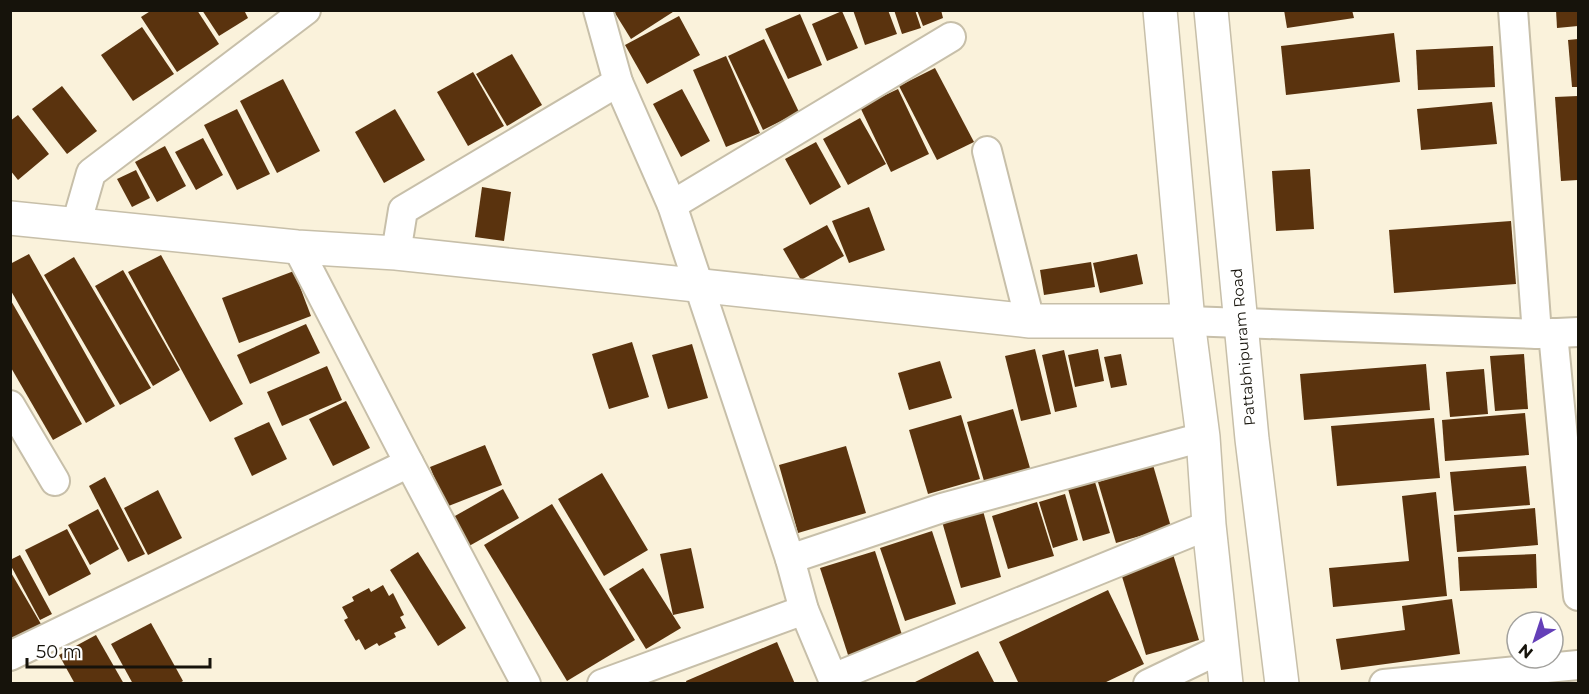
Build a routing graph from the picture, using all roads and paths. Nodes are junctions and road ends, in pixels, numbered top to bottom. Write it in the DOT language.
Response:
graph roads {
  1 [pos="306,10"];
  2 [pos="598,10"];
  3 [pos="1160,10"];
  4 [pos="1211,10"];
  5 [pos="1513,10"];
  6 [pos="951,37"];
  7 [pos="618,82"];
  8 [pos="987,152"];
  9 [pos="672,205"];
  10 [pos="10,218"];
  11 [pos="76,225"];
  12 [pos="297,247"];
  13 [pos="396,253"];
  14 [pos="700,286"];
  15 [pos="1030,321"];
  16 [pos="1188,321"];
  17 [pos="1241,323"];
  18 [pos="1556,333"];
  19 [pos="10,405"];
  20 [pos="1203,437"];
  21 [pos="409,463"];
  22 [pos="55,481"];
  23 [pos="1209,525"];
  24 [pos="790,560"];
  25 [pos="1578,596"];
  26 [pos="804,610"];
  27 [pos="1223,648"];
  28 [pos="10,656"];
  29 [pos="1578,665"];
  30 [pos="834,681"];
  31 [pos="526,684"];
  32 [pos="602,684"];
  33 [pos="1148,684"];
  34 [pos="1226,684"];
  35 [pos="1282,684"];
  36 [pos="1384,684"];
  1 -- 11 [label="street"];
  2 -- 7 [label="street"];
  3 -- 16 [label="street"];
  4 -- 17 [label="street, Pattabhipuram Road"];
  5 -- 18 [label="street"];
  6 -- 9 [label="street"];
  7 -- 9 [label="street"];
  7 -- 13 [label="street"];
  8 -- 15 [label="street"];
  9 -- 14 [label="street"];
  10 -- 11 [label="street"];
  11 -- 12 [label="street"];
  12 -- 13 [label="street"];
  12 -- 21 [label="street"];
  13 -- 14 [label="street"];
  14 -- 15 [label="street"];
  14 -- 24 [label="street"];
  15 -- 16 [label="street"];
  16 -- 17 [label="street"];
  16 -- 20 [label="street"];
  17 -- 18 [label="street"];
  17 -- 35 [label="street, Pattabhipuram Road"];
  18 -- 25 [label="street"];
  19 -- 22 [label="street"];
  20 -- 23 [label="street"];
  20 -- 24 [label="street"];
  21 -- 28 [label="street"];
  21 -- 31 [label="street"];
  23 -- 27 [label="street"];
  23 -- 30 [label="street"];
  24 -- 26 [label="street"];
  26 -- 30 [label="street"];
  26 -- 32 [label="street"];
  27 -- 33 [label="street"];
  27 -- 34 [label="street"];
  29 -- 36 [label="street"];
}
